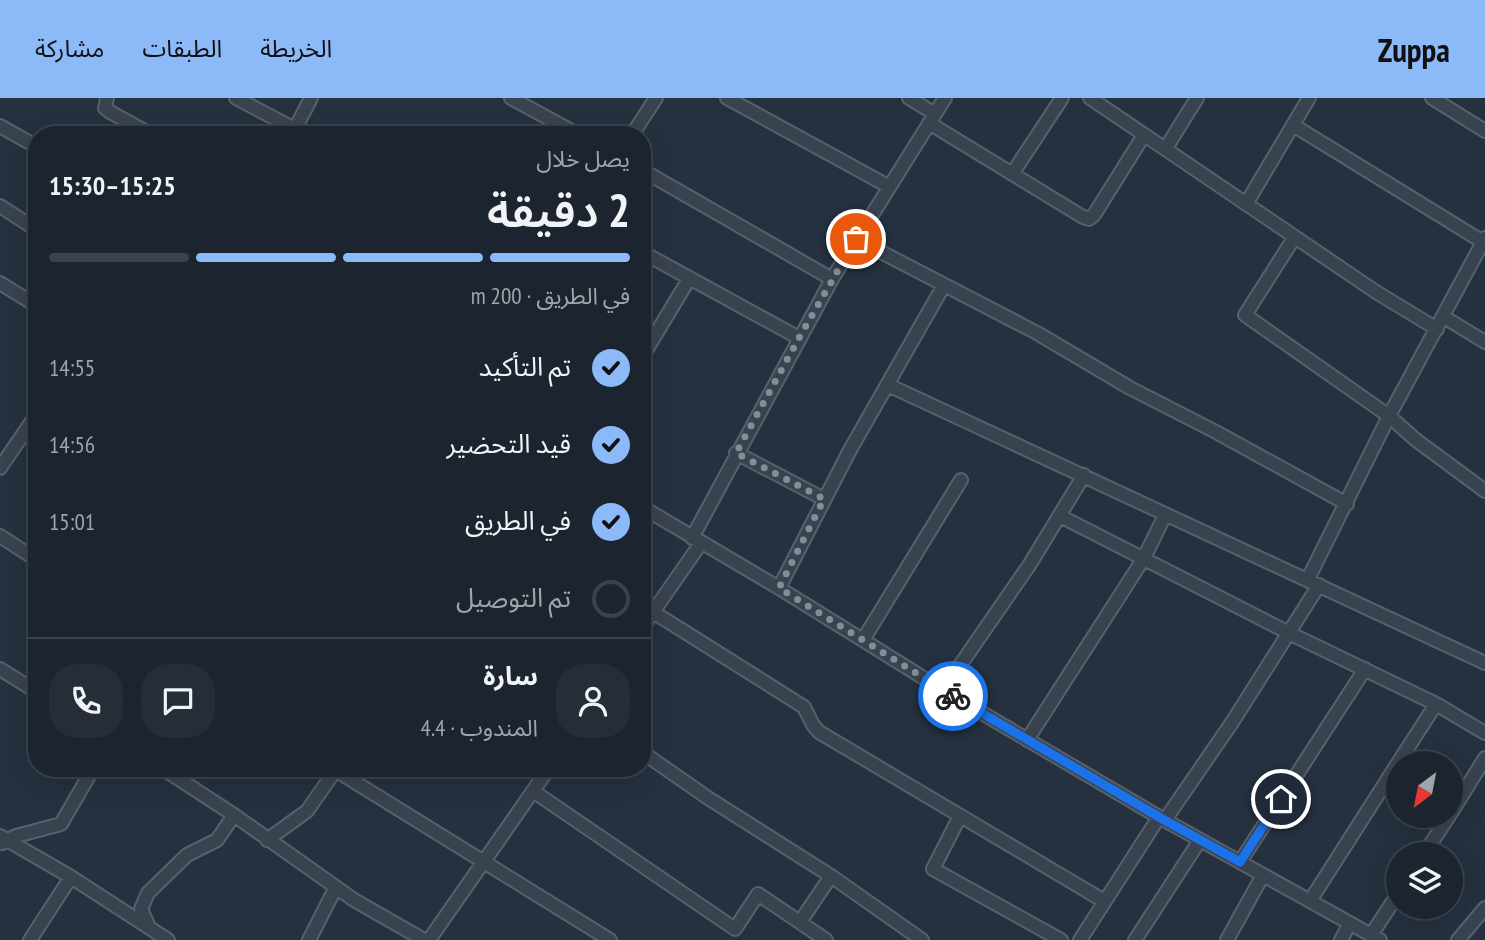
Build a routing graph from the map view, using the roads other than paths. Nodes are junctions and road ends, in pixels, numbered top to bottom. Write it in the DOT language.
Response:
graph roads {
  1 [pos="107,98"];
  2 [pos="236,98"];
  3 [pos="311,98"];
  4 [pos="511,98"];
  5 [pos="656,98"];
  6 [pos="727,98"];
  7 [pos="909,98"];
  8 [pos="945,98"];
  9 [pos="1062,98"];
  10 [pos="1090,98"];
  11 [pos="1198,98"];
  12 [pos="1309,98"];
  13 [pos="1432,98"];
  14 [pos="932,119"];
  15 [pos="1293,125"];
  16 [pos="0,126"];
  17 [pos="136,126"];
  18 [pos="289,126"];
  19 [pos="302,126"];
  20 [pos="562,126"];
  21 [pos="638,126"];
  22 [pos="1485,131"];
  23 [pos="1144,135"];
  24 [pos="28,142"];
  25 [pos="1166,148"];
  26 [pos="1012,174"];
  27 [pos="651,175"];
  28 [pos="888,186"];
  29 [pos="1246,204"];
  30 [pos="0,206"];
  31 [pos="28,223"];
  32 [pos="1294,238"];
  33 [pos="856,239"];
  34 [pos="1483,248"];
  35 [pos="651,257"];
  36 [pos="689,279"];
  37 [pos="832,279"];
  38 [pos="0,283"];
  39 [pos="944,285"];
  40 [pos="28,300"];
  41 [pos="1440,323"];
  42 [pos="799,338"];
  43 [pos="651,342"];
  44 [pos="1485,342"];
  45 [pos="888,385"];
  46 [pos="1390,416"];
  47 [pos="28,427"];
  48 [pos="736,453"];
  49 [pos="0,468"];
  50 [pos="1084,475"];
  51 [pos="961,480"];
  52 [pos="1485,491"];
  53 [pos="824,499"];
  54 [pos="1347,504"];
  55 [pos="651,512"];
  56 [pos="1166,515"];
  57 [pos="1060,516"];
  58 [pos="0,536"];
  59 [pos="696,540"];
  60 [pos="28,554"];
  61 [pos="1143,558"];
  62 [pos="1314,582"];
  63 [pos="779,588"];
  64 [pos="651,604"];
  65 [pos="651,610"];
  66 [pos="1289,633"];
  67 [pos="863,640"];
  68 [pos="1485,663"];
  69 [pos="0,668"];
  70 [pos="1365,670"];
  71 [pos="28,686"];
  72 [pos="943,690"];
  73 [pos="1436,704"];
  74 [pos="1485,733"];
  75 [pos="1027,740"];
  76 [pos="1406,751"];
  77 [pos="651,758"];
  78 [pos="1485,758"];
  79 [pos="88,777"];
  80 [pos="176,777"];
  81 [pos="328,777"];
  82 [pos="346,777"];
  83 [pos="543,777"];
  84 [pos="1386,782"];
  85 [pos="533,791"];
  86 [pos="1463,793"];
  87 [pos="234,815"];
  88 [pos="960,816"];
  89 [pos="1162,819"];
  90 [pos="3,840"];
  91 [pos="267,840"];
  92 [pos="1200,840"];
  93 [pos="1240,862"];
  94 [pos="484,863"];
  95 [pos="1263,875"];
  96 [pos="831,876"];
  97 [pos="71,877"];
  98 [pos="336,887"];
  99 [pos="1104,901"];
  100 [pos="1310,901"];
  101 [pos="1485,908"];
  102 [pos="1386,918"];
  103 [pos="800,922"];
  104 [pos="1350,923"];
  105 [pos="149,927"];
  106 [pos="1376,938"];
  107 [pos="30,940"];
  108 [pos="168,940"];
  109 [pos="309,940"];
  110 [pos="426,940"];
  111 [pos="610,940"];
  112 [pos="826,940"];
  113 [pos="922,940"];
  114 [pos="1060,940"];
  115 [pos="1080,940"];
  116 [pos="1135,940"];
  117 [pos="1227,940"];
  118 [pos="1340,940"];
  119 [pos="1458,940"];
  1 -- 17 [label="street"];
  2 -- 18 [label="street"];
  3 -- 19 [label="street"];
  4 -- 20 [label="street"];
  5 -- 21 [label="street"];
  6 -- 28 [label="street"];
  7 -- 14 [label="street"];
  8 -- 14 [label="street"];
  9 -- 26 [label="street"];
  10 -- 23 [label="street"];
  11 -- 25 [label="street"];
  12 -- 15 [label="street"];
  13 -- 22 [label="street"];
  14 -- 26 [label="street"];
  14 -- 28 [label="street"];
  15 -- 29 [label="street"];
  15 -- 34 [label="street"];
  16 -- 24 [label="street"];
  23 -- 25 [label="street"];
  23 -- 26 [label="street"];
  25 -- 29 [label="street"];
  27 -- 37 [label="street"];
  28 -- 33 [label="street"];
  29 -- 32 [label="street"];
  30 -- 31 [label="street"];
  32 -- 41 [label="street"];
  32 -- 46 [label="street"];
  33 -- 37 [label="street"];
  33 -- 39 [label="street"];
  34 -- 41 [label="street"];
  35 -- 36 [label="street"];
  36 -- 42 [label="street"];
  36 -- 43 [label="street"];
  37 -- 42 [label="street"];
  38 -- 40 [label="street"];
  39 -- 45 [label="street"];
  39 -- 54 [label="street"];
  41 -- 44 [label="street"];
  41 -- 46 [label="street"];
  42 -- 48 [label="street"];
  45 -- 50 [label="street"];
  45 -- 53 [label="street"];
  46 -- 52 [label="street"];
  46 -- 54 [label="street"];
  47 -- 49 [label="street"];
  48 -- 53 [label="street"];
  48 -- 59 [label="street"];
  50 -- 56 [label="street"];
  50 -- 57 [label="street"];
  51 -- 67 [label="street"];
  53 -- 63 [label="street"];
  54 -- 62 [label="street"];
  55 -- 59 [label="street"];
  56 -- 61 [label="street"];
  56 -- 62 [label="street"];
  57 -- 61 [label="street"];
  57 -- 72 [label="street"];
  58 -- 60 [label="street"];
  59 -- 63 [label="street"];
  59 -- 64 [label="street"];
  61 -- 66 [label="street"];
  61 -- 75 [label="street"];
  62 -- 66 [label="street"];
  62 -- 68 [label="street"];
  63 -- 67 [label="street"];
  65 -- 88 [label="street"];
  66 -- 70 [label="street"];
  66 -- 89 [label="street"];
  67 -- 72 [label="street"];
  69 -- 71 [label="street"];
  70 -- 73 [label="street"];
  70 -- 93 [label="street"];
  72 -- 75 [label="street"];
  73 -- 74 [label="street"];
  73 -- 76 [label="street"];
  75 -- 89 [label="street"];
  77 -- 96 [label="street"];
  78 -- 86 [label="street"];
  79 -- 90 [label="street"];
  80 -- 87 [label="street"];
  81 -- 91 [label="street"];
  82 -- 94 [label="street"];
  83 -- 85 [label="street"];
  84 -- 100 [label="street"];
  85 -- 94 [label="street"];
  85 -- 103 [label="street"];
  87 -- 91 [label="street"];
  87 -- 105 [label="street"];
  88 -- 99 [label="street"];
  88 -- 114 [label="street"];
  89 -- 92 [label="street"];
  89 -- 99 [label="street"];
  90 -- 97 [label="street"];
  91 -- 98 [label="street"];
  92 -- 93 [label="street"];
  92 -- 116 [label="street"];
  93 -- 95 [label="street"];
  94 -- 110 [label="street"];
  94 -- 111 [label="street"];
  95 -- 100 [label="street"];
  95 -- 117 [label="street"];
  96 -- 103 [label="street"];
  96 -- 113 [label="street"];
  97 -- 105 [label="street"];
  97 -- 107 [label="street"];
  98 -- 109 [label="street"];
  98 -- 110 [label="street"];
  99 -- 115 [label="street"];
  100 -- 104 [label="street"];
  101 -- 119 [label="street"];
  102 -- 106 [label="street"];
  103 -- 112 [label="street"];
  104 -- 106 [label="street"];
  104 -- 118 [label="street"];
  105 -- 108 [label="street"];
}
